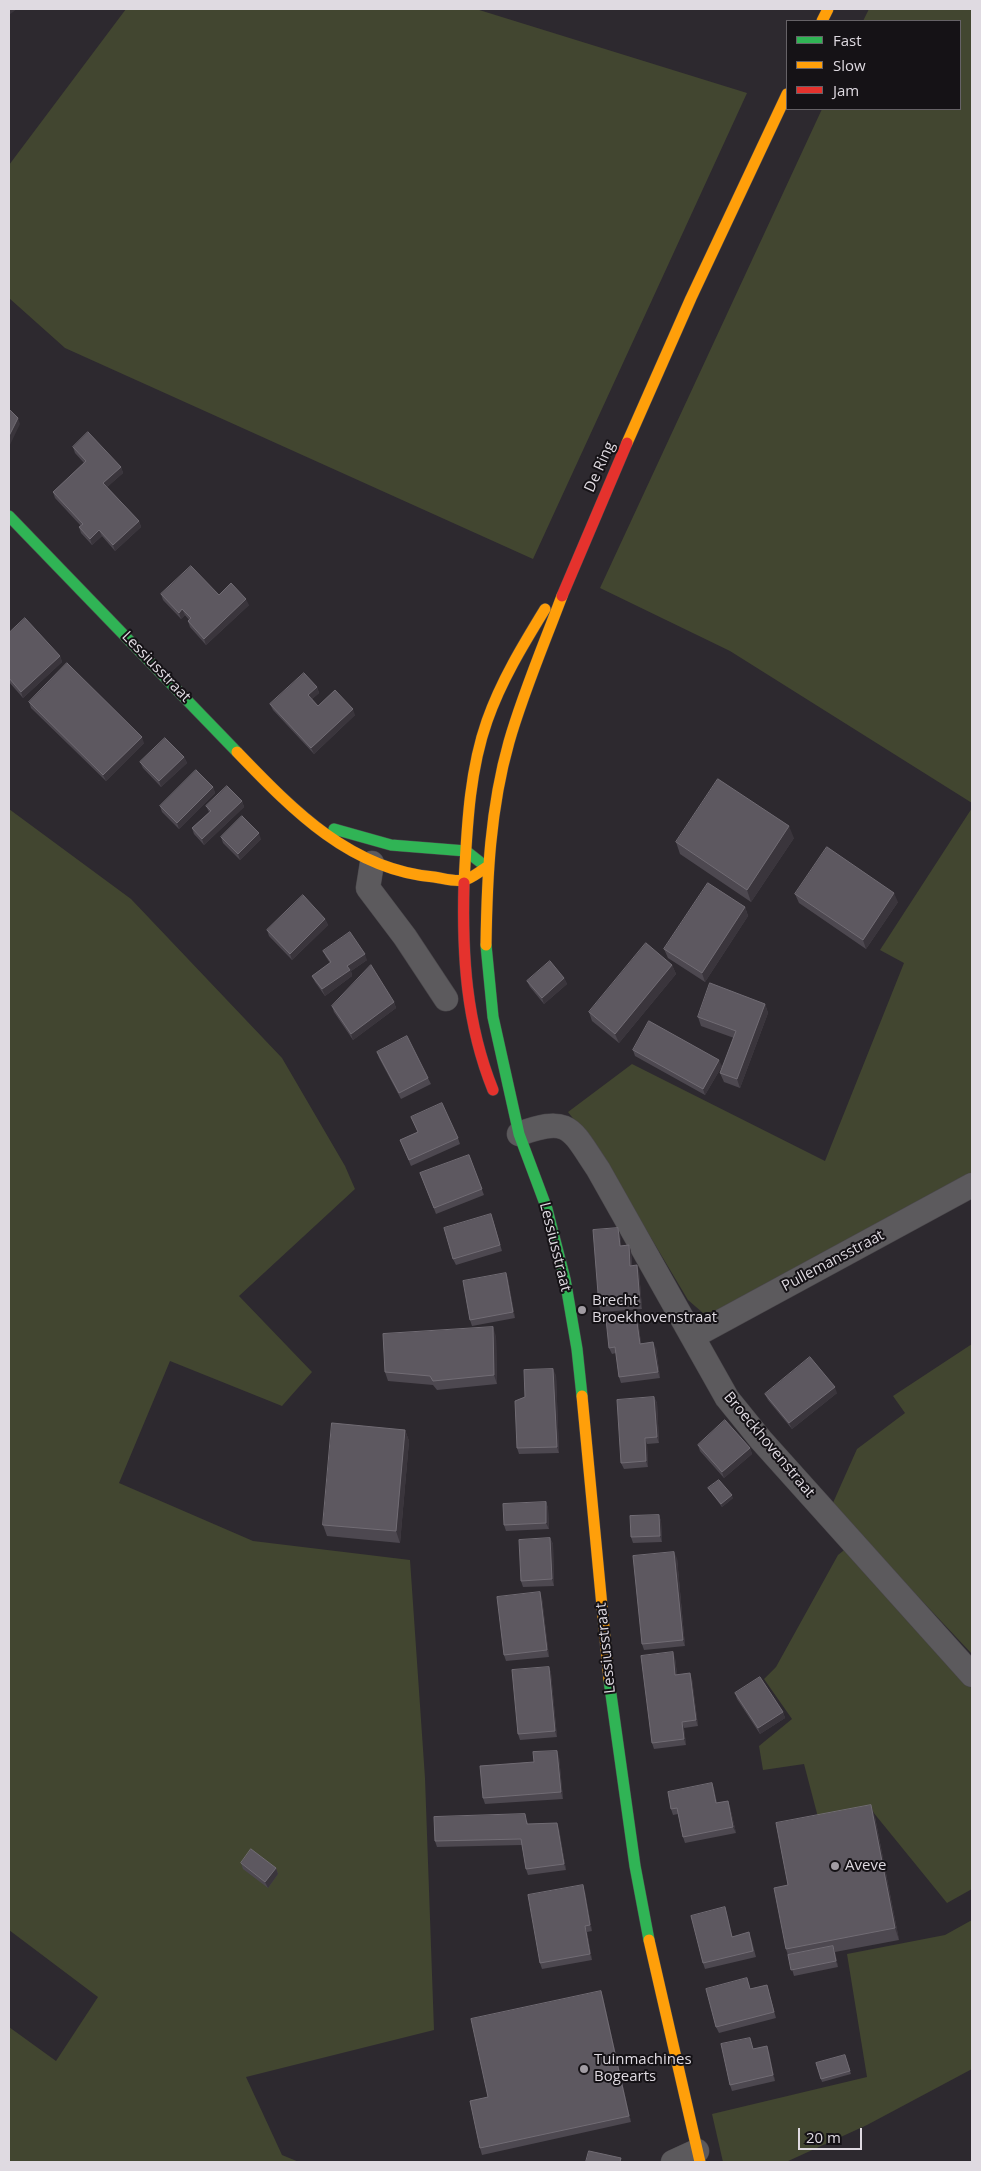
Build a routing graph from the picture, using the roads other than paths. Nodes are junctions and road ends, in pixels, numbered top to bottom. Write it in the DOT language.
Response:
graph roads {
  1 [pos="786,96"];
  2 [pos="9,516"];
  3 [pos="572,568"];
  4 [pos="304,817"];
  5 [pos="466,852"];
  6 [pos="372,864"];
  7 [pos="487,867"];
  8 [pos="464,880"];
  9 [pos="446,1000"];
  10 [pos="519,1134"];
  11 [pos="972,1186"];
  12 [pos="694,1336"];
  13 [pos="972,1675"];
  14 [pos="698,2157"];
  15 [pos="673,2162"];
  1 -- 3 [label="main road, De Ring"];
  2 -- 4 [label="main road, Lessiusstraat"];
  3 -- 5 [label="main road"];
  3 -- 7 [label="main road, De Ring"];
  4 -- 5 [label="main road, Lessiusstraat"];
  4 -- 6 [label="main road, Lessiusstraat"];
  5 -- 7 [label="main road"];
  5 -- 8 [label="main road"];
  6 -- 8 [label="main road, Lessiusstraat"];
  6 -- 9 [label="street"];
  7 -- 8 [label="main road"];
  7 -- 10 [label="main road, Lessiusstraat"];
  8 -- 10 [label="main road, Lessiusstraat"];
  10 -- 12 [label="street, Broeckhovenstraat"];
  10 -- 14 [label="main road, Lessiusstraat"];
  11 -- 12 [label="street, Pullemansstraat"];
  12 -- 13 [label="street, Broeckhovenstraat"];
  14 -- 15 [label="street"];
}
